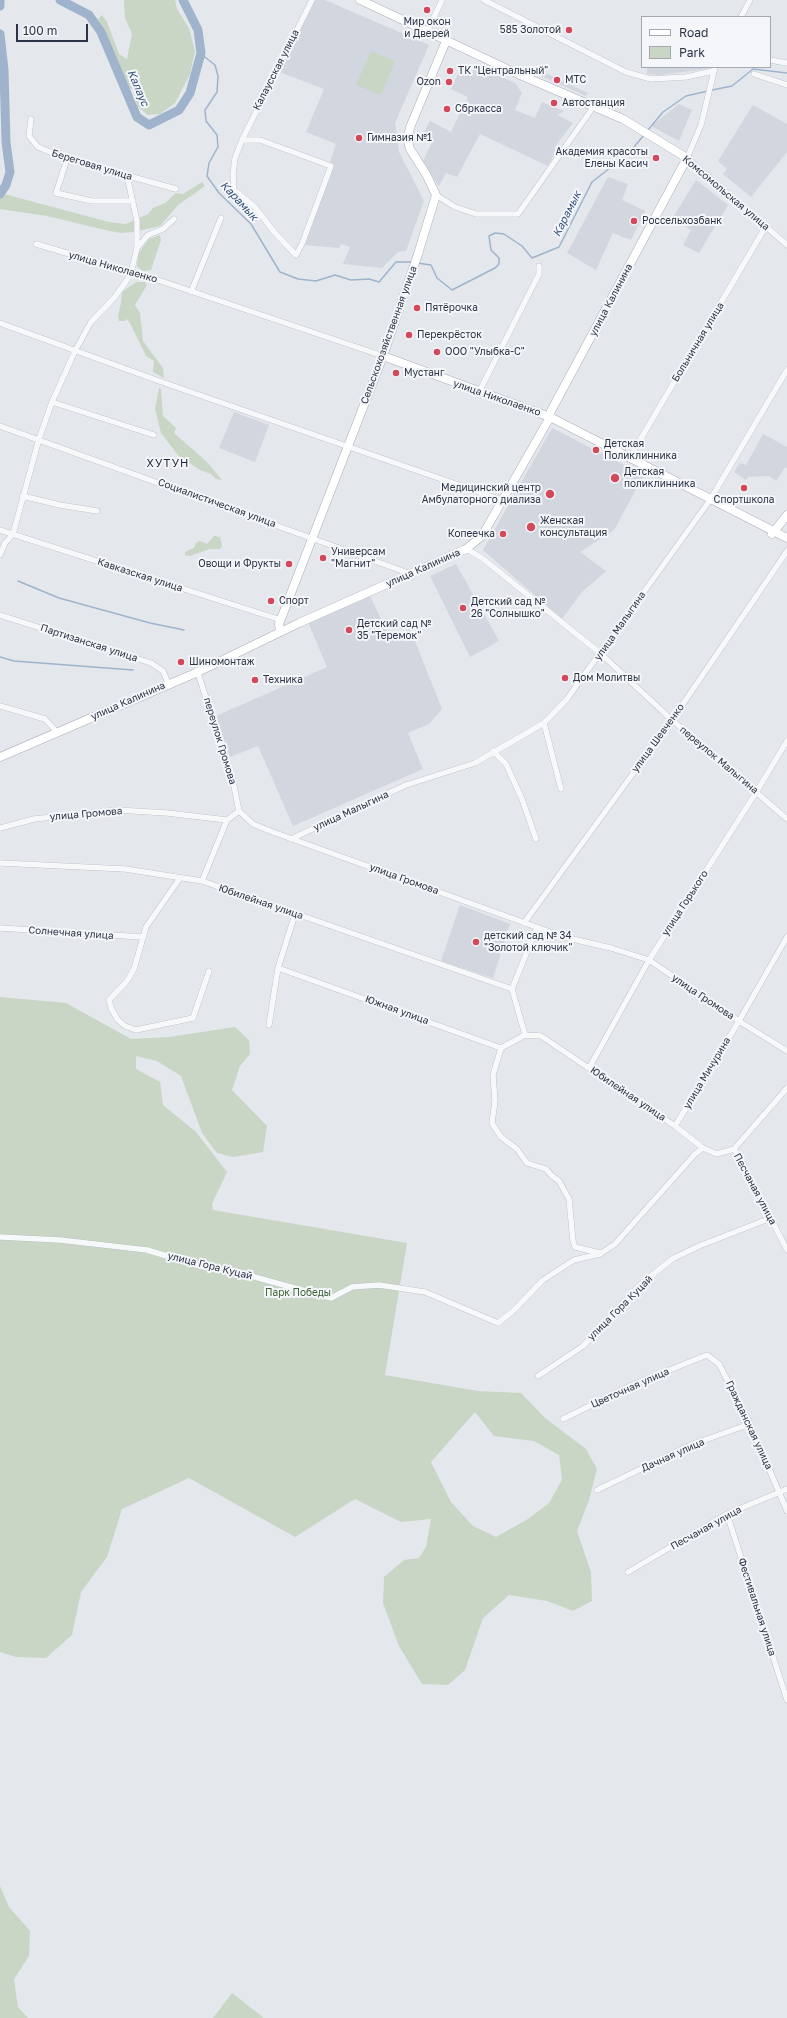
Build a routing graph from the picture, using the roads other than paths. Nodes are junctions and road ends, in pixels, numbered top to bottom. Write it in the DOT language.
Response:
graph roads {
  1 [pos="312,0"];
  2 [pos="360,0"];
  3 [pos="442,0"];
  4 [pos="484,0"];
  5 [pos="750,0"];
  6 [pos="742,16"];
  7 [pos="427,32"];
  8 [pos="446,41"];
  9 [pos="771,60"];
  10 [pos="787,64"];
  11 [pos="714,69"];
  12 [pos="754,74"];
  13 [pos="787,85"];
  14 [pos="594,106"];
  15 [pos="31,119"];
  16 [pos="242,140"];
  17 [pos="687,158"];
  18 [pos="67,159"];
  19 [pos="127,176"];
  20 [pos="176,189"];
  21 [pos="436,195"];
  22 [pos="133,201"];
  23 [pos="221,218"];
  24 [pos="174,219"];
  25 [pos="766,226"];
  26 [pos="36,244"];
  27 [pos="787,245"];
  28 [pos="137,248"];
  29 [pos="539,266"];
  30 [pos="130,273"];
  31 [pos="191,292"];
  32 [pos="0,323"];
  33 [pos="76,349"];
  34 [pos="383,356"];
  35 [pos="787,370"];
  36 [pos="479,392"];
  37 [pos="52,402"];
  38 [pos="547,415"];
  39 [pos="0,426"];
  40 [pos="154,435"];
  41 [pos="39,439"];
  42 [pos="349,447"];
  43 [pos="630,457"];
  44 [pos="22,496"];
  45 [pos="501,500"];
  46 [pos="709,501"];
  47 [pos="97,511"];
  48 [pos="787,515"];
  49 [pos="0,530"];
  50 [pos="773,533"];
  51 [pos="12,534"];
  52 [pos="313,537"];
  53 [pos="787,538"];
  54 [pos="787,542"];
  55 [pos="466,549"];
  56 [pos="787,551"];
  57 [pos="0,555"];
  58 [pos="409,573"];
  59 [pos="0,615"];
  60 [pos="281,620"];
  61 [pos="280,631"];
  62 [pos="600,653"];
  63 [pos="197,671"];
  64 [pos="168,682"];
  65 [pos="0,706"];
  66 [pos="672,720"];
  67 [pos="544,723"];
  68 [pos="57,731"];
  69 [pos="787,741"];
  70 [pos="494,751"];
  71 [pos="0,755"];
  72 [pos="561,789"];
  73 [pos="757,791"];
  74 [pos="239,811"];
  75 [pos="787,819"];
  76 [pos="227,820"];
  77 [pos="0,828"];
  78 [pos="292,839"];
  79 [pos="536,839"];
  80 [pos="0,862"];
  81 [pos="180,878"];
  82 [pos="202,882"];
  83 [pos="295,914"];
  84 [pos="524,923"];
  85 [pos="537,927"];
  86 [pos="0,928"];
  87 [pos="142,937"];
  88 [pos="787,937"];
  89 [pos="649,960"];
  90 [pos="278,968"];
  91 [pos="210,971"];
  92 [pos="512,989"];
  93 [pos="739,1022"];
  94 [pos="269,1025"];
  95 [pos="525,1034"];
  96 [pos="501,1048"];
  97 [pos="787,1051"];
  98 [pos="589,1068"];
  99 [pos="787,1088"];
  100 [pos="675,1126"];
  101 [pos="736,1147"];
  102 [pos="703,1148"];
  103 [pos="771,1218"];
  104 [pos="0,1237"];
  105 [pos="787,1250"];
  106 [pos="600,1254"];
  107 [pos="698,1358"];
  108 [pos="538,1376"];
  109 [pos="563,1419"];
  110 [pos="750,1424"];
  111 [pos="787,1489"];
  112 [pos="597,1490"];
  113 [pos="780,1492"];
  114 [pos="787,1510"];
  115 [pos="727,1514"];
  116 [pos="628,1572"];
  117 [pos="787,1700"];
  1 -- 16 [label="street, Калаусская улица"];
  2 -- 7 [label="main road, Комсомольская улица"];
  3 -- 7 [label="street"];
  4 -- 11 [label="street"];
  5 -- 6 [label="street"];
  7 -- 8 [label="main road, Комсомольская улица"];
  8 -- 14 [label="main road, Комсомольская улица"];
  8 -- 21 [label="main road"];
  9 -- 10 [label="street"];
  11 -- 17 [label="street, улица Калинина"];
  12 -- 13 [label="street"];
  14 -- 17 [label="main road, Комсомольская улица"];
  14 -- 21 [label="street"];
  15 -- 18 [label="street, Береговая улица"];
  16 -- 16 [label="street, Калаусская улица"];
  17 -- 25 [label="street, Комсомольская улица"];
  17 -- 38 [label="main road, улица Калинина"];
  18 -- 19 [label="street, Береговая улица"];
  18 -- 22 [label="street"];
  19 -- 20 [label="street, Береговая улица"];
  19 -- 22 [label="street"];
  21 -- 34 [label="main road, Сельскохозяйственная улица"];
  22 -- 28 [label="street"];
  23 -- 31 [label="street"];
  24 -- 28 [label="street"];
  25 -- 27 [label="street, Комсомольская улица"];
  25 -- 43 [label="street, Больничная улица"];
  26 -- 30 [label="street, улица Николаенко"];
  28 -- 30 [label="street"];
  29 -- 36 [label="street"];
  30 -- 31 [label="street, улица Николаенко"];
  30 -- 33 [label="street"];
  31 -- 34 [label="street, улица Николаенко"];
  32 -- 33 [label="street"];
  33 -- 37 [label="street"];
  33 -- 42 [label="street"];
  34 -- 36 [label="main road, улица Николаенко"];
  34 -- 42 [label="main road, Сельскохозяйственная улица"];
  35 -- 46 [label="street, улица Малыгина"];
  36 -- 38 [label="main road, улица Николаенко"];
  37 -- 40 [label="street"];
  37 -- 41 [label="street"];
  38 -- 43 [label="main road, улица Николаенко"];
  38 -- 45 [label="main road, улица Калинина"];
  38 -- 46 [label="main road, улица Николаенко"];
  39 -- 41 [label="street, Социалистическая улица"];
  41 -- 44 [label="street"];
  41 -- 52 [label="street, Социалистическая улица"];
  42 -- 45 [label="street"];
  42 -- 52 [label="main road, Сельскохозяйственная улица"];
  43 -- 46 [label="main road, улица Николаенко"];
  44 -- 47 [label="street"];
  44 -- 51 [label="street"];
  45 -- 55 [label="main road, улица Калинина"];
  45 -- 58 [label="main road"];
  46 -- 50 [label="main road, улица Николаенко"];
  46 -- 62 [label="street, улица Малыгина"];
  48 -- 50 [label="main road"];
  49 -- 51 [label="street, Кавказская улица"];
  50 -- 53 [label="main road, улица Николаенко"];
  50 -- 54 [label="main road, улица Николаенко"];
  51 -- 57 [label="street"];
  51 -- 60 [label="street, Кавказская улица"];
  52 -- 58 [label="street, Социалистическая улица"];
  52 -- 60 [label="main road, Сельскохозяйственная улица"];
  55 -- 58 [label="main road, улица Калинина"];
  55 -- 62 [label="street, переулок Малыгина"];
  56 -- 66 [label="street, улица Шевченко"];
  58 -- 61 [label="main road, улица Калинина"];
  59 -- 64 [label="street, Партизанская улица"];
  60 -- 61 [label="main road, Сельскохозяйственная улица"];
  61 -- 63 [label="main road, улица Калинина"];
  62 -- 66 [label="street, переулок Малыгина"];
  62 -- 67 [label="street, улица Малыгина"];
  63 -- 64 [label="main road, улица Калинина"];
  63 -- 74 [label="street, переулок Громова"];
  64 -- 68 [label="main road, улица Калинина"];
  65 -- 68 [label="street"];
  66 -- 73 [label="street, переулок Малыгина"];
  66 -- 84 [label="street, улица Шевченко"];
  67 -- 70 [label="street, улица Малыгина"];
  67 -- 72 [label="street"];
  68 -- 71 [label="main road, улица Калинина"];
  69 -- 73 [label="street, улица Горького"];
  70 -- 78 [label="street, улица Малыгина"];
  70 -- 79 [label="street"];
  73 -- 75 [label="street, переулок Малыгина"];
  73 -- 89 [label="street, улица Горького"];
  74 -- 76 [label="street"];
  74 -- 78 [label="street, улица Громова"];
  76 -- 77 [label="street, улица Громова"];
  76 -- 82 [label="street"];
  78 -- 84 [label="street, улица Громова"];
  80 -- 81 [label="street, Юбилейная улица"];
  81 -- 82 [label="street, Юбилейная улица"];
  81 -- 87 [label="street"];
  82 -- 83 [label="street, Юбилейная улица"];
  83 -- 90 [label="street"];
  83 -- 92 [label="street, Юбилейная улица"];
  84 -- 85 [label="street, улица Громова"];
  85 -- 89 [label="street, улица Громова"];
  85 -- 92 [label="street"];
  86 -- 87 [label="street, Солнечная улица"];
  87 -- 91 [label="street"];
  88 -- 93 [label="street, улица Мичурина"];
  89 -- 93 [label="street, улица Громова"];
  89 -- 98 [label="street, улица Горького"];
  90 -- 94 [label="street"];
  90 -- 96 [label="street, Южная улица"];
  92 -- 95 [label="street"];
  93 -- 97 [label="street, улица Громова"];
  93 -- 100 [label="street, улица Мичурина"];
  95 -- 96 [label="street"];
  95 -- 98 [label="street, Юбилейная улица"];
  96 -- 106 [label="street"];
  98 -- 100 [label="street, Юбилейная улица"];
  99 -- 101 [label="street"];
  100 -- 102 [label="street, Юбилейная улица"];
  101 -- 102 [label="street, Юбилейная улица"];
  101 -- 103 [label="street, Песчаная улица"];
  102 -- 106 [label="street, улица Гора Куцай"];
  103 -- 105 [label="street, Песчаная улица"];
  103 -- 108 [label="street, улица Гора Куцай"];
  104 -- 106 [label="street, улица Гора Куцай"];
  107 -- 109 [label="street, Цветочная улица"];
  107 -- 110 [label="street, Гражданская улица"];
  110 -- 112 [label="street, Дачная улица"];
  110 -- 113 [label="street, Гражданская улица"];
  111 -- 113 [label="street, Песчаная улица"];
  113 -- 114 [label="street, Гражданская улица"];
  113 -- 115 [label="street, Песчаная улица"];
  115 -- 116 [label="street, Песчаная улица"];
  115 -- 117 [label="street, Фестивальная улица"];
}
